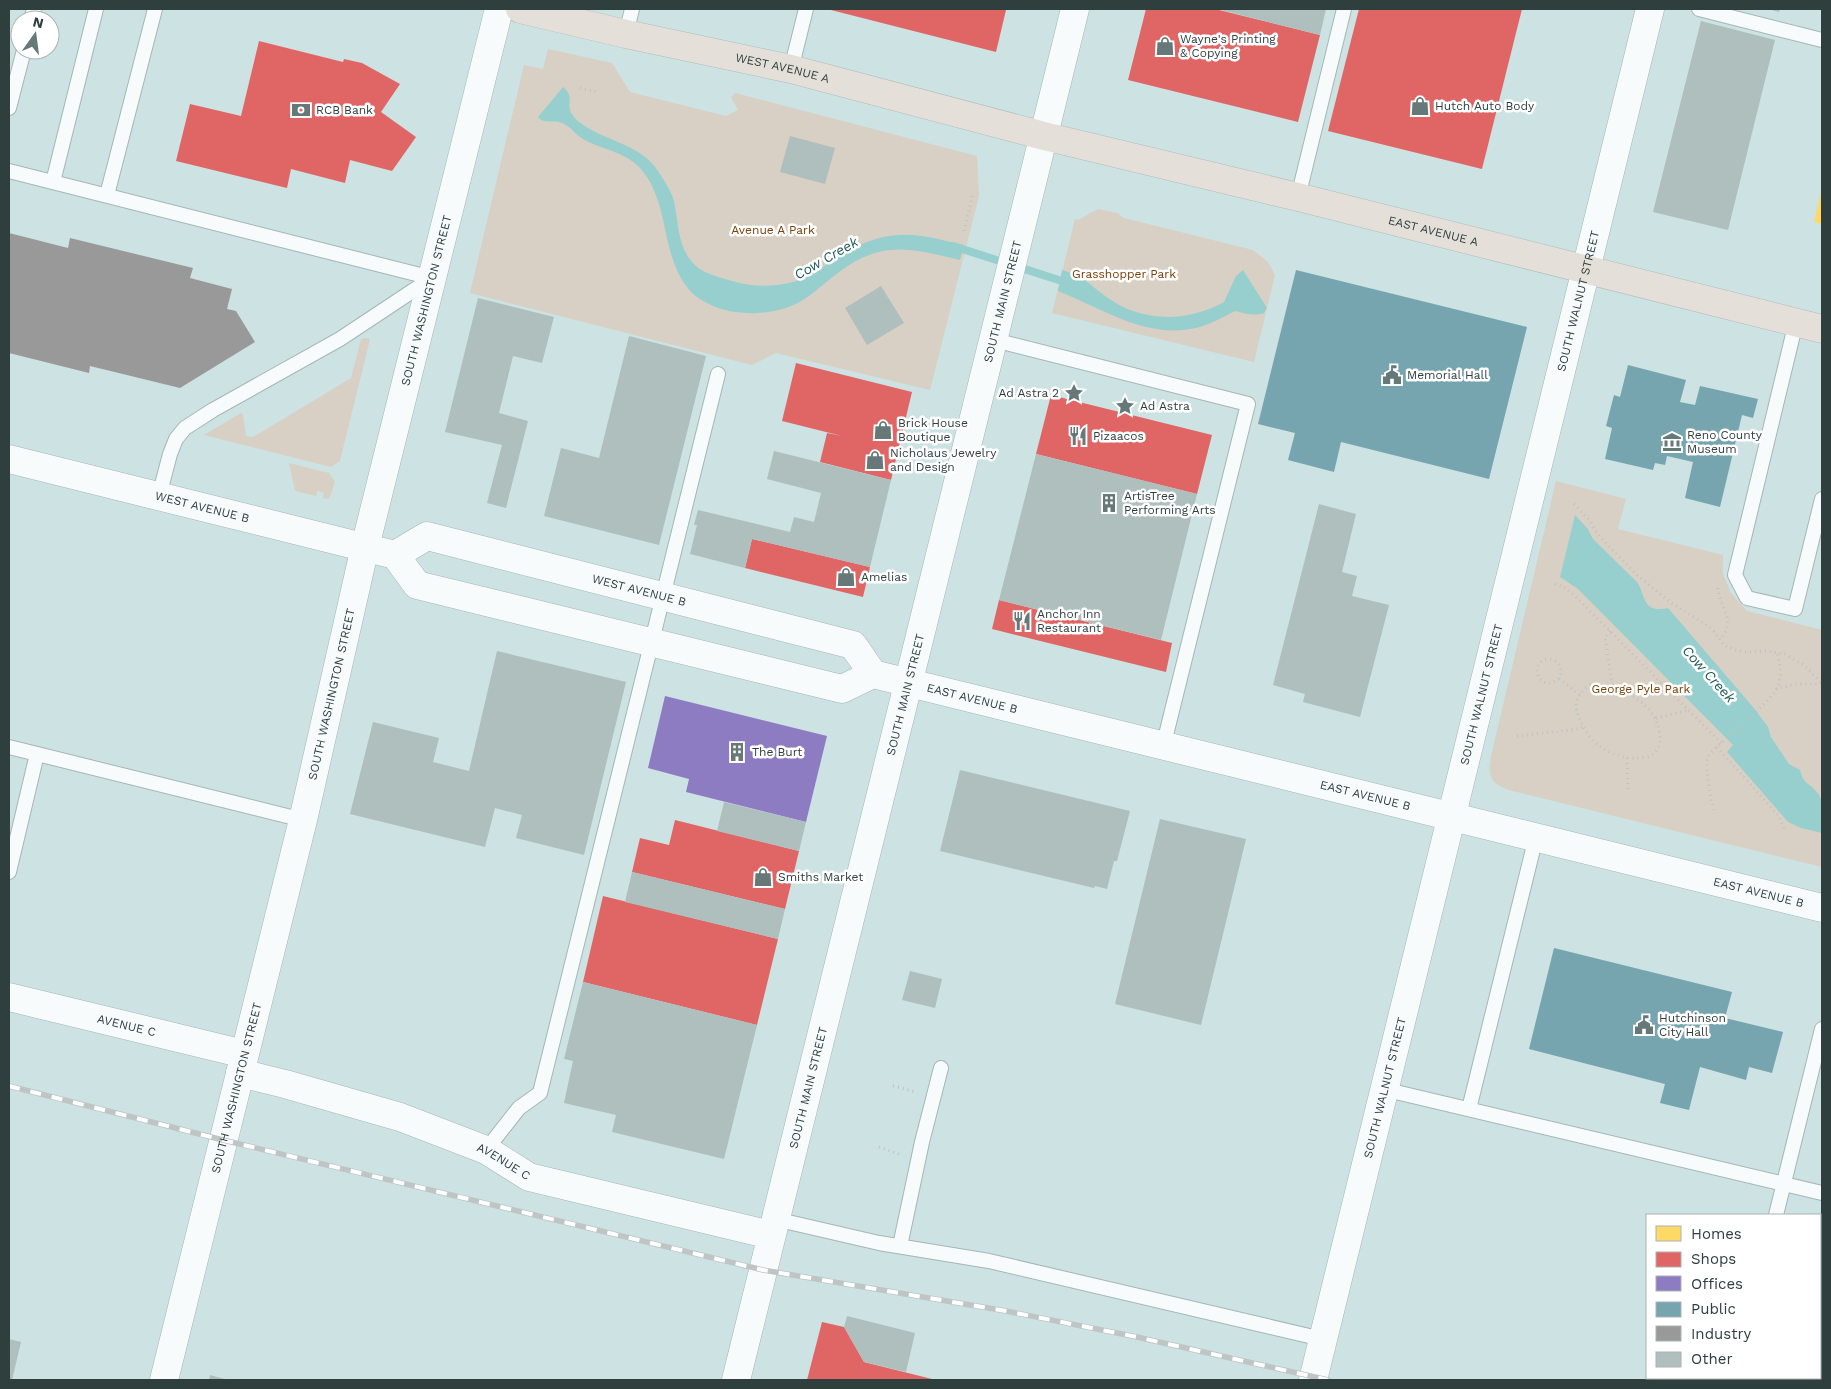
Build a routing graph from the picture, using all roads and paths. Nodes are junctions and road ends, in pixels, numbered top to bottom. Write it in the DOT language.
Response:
graph roads {
  1 [pos="96,9"];
  2 [pos="155,9"];
  3 [pos="499,9"];
  4 [pos="520,9"];
  5 [pos="806,9"];
  6 [pos="1074,9"];
  7 [pos="1344,9"];
  8 [pos="1650,9"];
  9 [pos="1700,9"];
  10 [pos="629,21"];
  11 [pos="1822,40"];
  12 [pos="21,60"];
  13 [pos="791,69"];
  14 [pos="580,88"];
  15 [pos="598,92"];
  16 [pos="9,108"];
  17 [pos="1044,136"];
  18 [pos="9,171"];
  19 [pos="53,182"];
  20 [pos="974,193"];
  21 [pos="107,196"];
  22 [pos="1298,197"];
  23 [pos="964,231"];
  24 [pos="1585,271"];
  25 [pos="432,278"];
  26 [pos="1796,322"];
  27 [pos="1822,329"];
  28 [pos="994,340"];
  29 [pos="718,374"];
  30 [pos="9,459"];
  31 [pos="159,496"];
  32 [pos="1822,499"];
  33 [pos="1574,504"];
  34 [pos="366,547"];
  35 [pos="395,555"];
  36 [pos="1554,584"];
  37 [pos="663,596"];
  38 [pos="1610,631"];
  39 [pos="652,644"];
  40 [pos="1777,652"];
  41 [pos="873,674"];
  42 [pos="1559,679"];
  43 [pos="908,682"];
  44 [pos="1822,684"];
  45 [pos="1611,688"];
  46 [pos="1776,689"];
  47 [pos="1580,695"];
  48 [pos="1689,710"];
  49 [pos="1656,718"];
  50 [pos="1583,727"];
  51 [pos="1517,736"];
  52 [pos="1721,743"];
  53 [pos="1717,746"];
  54 [pos="9,747"];
  55 [pos="1163,747"];
  56 [pos="37,754"];
  57 [pos="1628,758"];
  58 [pos="1628,789"];
  59 [pos="1714,810"];
  60 [pos="1452,816"];
  61 [pos="302,820"];
  62 [pos="1784,828"];
  63 [pos="1536,837"];
  64 [pos="9,872"];
  65 [pos="1822,908"];
  66 [pos="9,997"];
  67 [pos="1822,1030"];
  68 [pos="242,1063"];
  69 [pos="941,1068"];
  70 [pos="1384,1089"];
  71 [pos="1469,1109"];
  72 [pos="486,1150"];
  73 [pos="1784,1184"];
  74 [pos="1822,1193"];
  75 [pos="1776,1214"];
  76 [pos="773,1227"];
  77 [pos="900,1246"];
  78 [pos="1322,1339"];
  79 [pos="164,1380"];
  80 [pos="736,1380"];
  81 [pos="1312,1380"];
  1 -- 19 [label="lane"];
  2 -- 21 [label="lane"];
  3 -- 25 [label="street, SOUTH WASHINGTON STREET"];
  4 -- 10 [label="main road, WEST AVENUE A"];
  5 -- 13 [label="lane"];
  6 -- 17 [label="street, SOUTH MAIN STREET"];
  7 -- 22 [label="lane"];
  8 -- 24 [label="street, SOUTH WALNUT STREET"];
  9 -- 11 [label="lane"];
  10 -- 13 [label="main road, WEST AVENUE A"];
  12 -- 16 [label="lane"];
  13 -- 17 [label="main road, WEST AVENUE A"];
  14 -- 15 [label="path"];
  17 -- 22 [label="main road, EAST AVENUE A"];
  17 -- 28 [label="street, SOUTH MAIN STREET"];
  18 -- 19 [label="lane"];
  19 -- 21 [label="lane"];
  20 -- 23 [label="path"];
  21 -- 25 [label="lane"];
  22 -- 24 [label="main road, EAST AVENUE A"];
  24 -- 26 [label="main road, EAST AVENUE A"];
  24 -- 60 [label="street, SOUTH WALNUT STREET"];
  25 -- 31 [label="lane"];
  25 -- 34 [label="street, SOUTH WASHINGTON STREET"];
  26 -- 27 [label="main road, EAST AVENUE A"];
  26 -- 32 [label="lane"];
  28 -- 43 [label="street, SOUTH MAIN STREET"];
  28 -- 55 [label="lane"];
  29 -- 37 [label="lane"];
  30 -- 31 [label="street, WEST AVENUE B"];
  31 -- 34 [label="street, WEST AVENUE B"];
  33 -- 40 [label="path"];
  34 -- 35 [label="street, WEST AVENUE B"];
  34 -- 61 [label="street, SOUTH WASHINGTON STREET"];
  35 -- 37 [label="street, WEST AVENUE B"];
  35 -- 39 [label="street"];
  36 -- 38 [label="path"];
  37 -- 39 [label="lane"];
  37 -- 41 [label="street, WEST AVENUE B"];
  38 -- 45 [label="path"];
  38 -- 48 [label="path"];
  39 -- 41 [label="street"];
  39 -- 72 [label="lane"];
  40 -- 44 [label="path"];
  40 -- 46 [label="path"];
  41 -- 43 [label="street"];
  42 -- 42 [label="path"];
  42 -- 47 [label="path"];
  43 -- 55 [label="street, EAST AVENUE B"];
  43 -- 76 [label="street, SOUTH MAIN STREET"];
  44 -- 46 [label="path"];
  45 -- 47 [label="path"];
  45 -- 49 [label="path"];
  46 -- 52 [label="path"];
  47 -- 50 [label="path"];
  48 -- 49 [label="path"];
  48 -- 52 [label="path"];
  49 -- 57 [label="path"];
  50 -- 51 [label="path"];
  50 -- 57 [label="path"];
  52 -- 53 [label="path"];
  53 -- 59 [label="path"];
  53 -- 62 [label="path"];
  54 -- 56 [label="lane"];
  55 -- 60 [label="street, EAST AVENUE B"];
  56 -- 61 [label="lane"];
  56 -- 64 [label="lane"];
  57 -- 58 [label="path"];
  60 -- 63 [label="street, EAST AVENUE B"];
  60 -- 70 [label="street, SOUTH WALNUT STREET"];
  61 -- 68 [label="street, SOUTH WASHINGTON STREET"];
  63 -- 65 [label="street, EAST AVENUE B"];
  63 -- 71 [label="lane"];
  66 -- 68 [label="street, AVENUE C"];
  67 -- 73 [label="lane"];
  68 -- 72 [label="street, AVENUE C"];
  68 -- 79 [label="street, SOUTH WASHINGTON STREET"];
  69 -- 77 [label="lane"];
  70 -- 71 [label="lane"];
  70 -- 78 [label="street, SOUTH WALNUT STREET"];
  71 -- 73 [label="lane"];
  72 -- 76 [label="street, AVENUE C"];
  73 -- 74 [label="lane"];
  73 -- 75 [label="lane"];
  76 -- 77 [label="lane"];
  76 -- 80 [label="street, SOUTH MAIN STREET"];
  77 -- 78 [label="lane"];
  78 -- 81 [label="street, SOUTH WALNUT STREET"];
}
